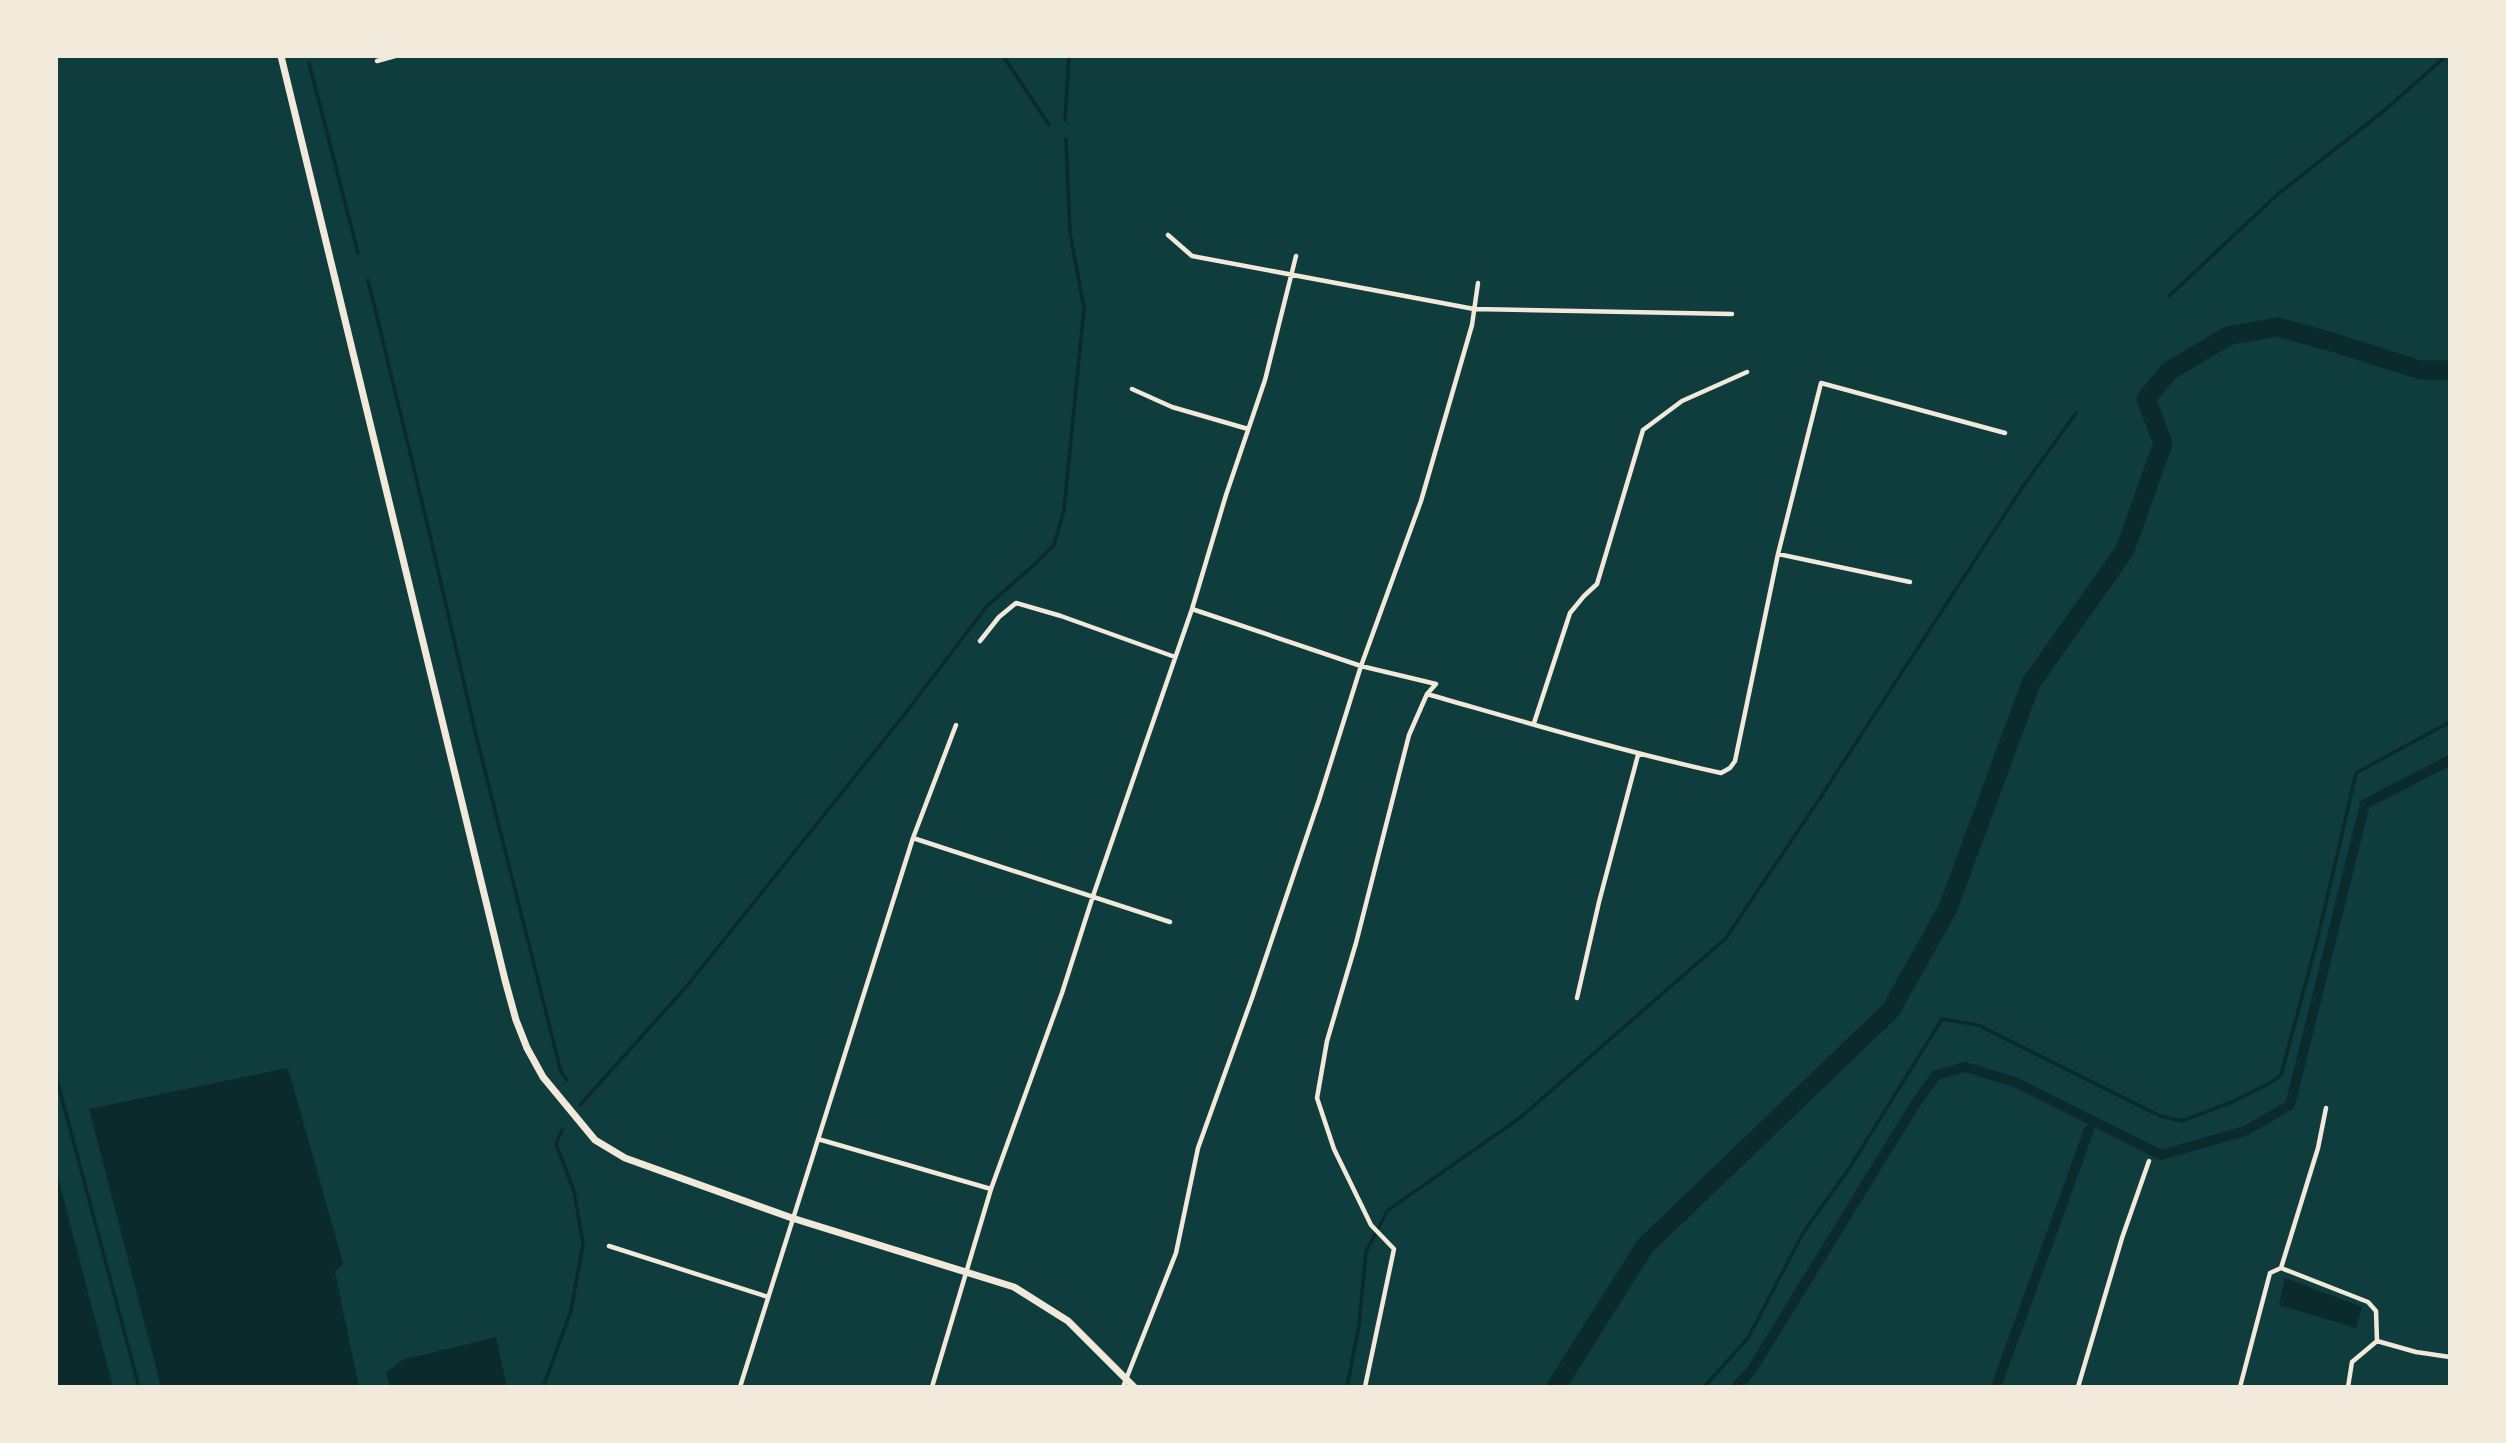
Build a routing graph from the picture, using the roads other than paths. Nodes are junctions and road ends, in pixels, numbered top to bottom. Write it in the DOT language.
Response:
graph roads {
  1 [pos="281,56"];
  2 [pos="395,56"];
  3 [pos="377,61"];
  4 [pos="1168,235"];
  5 [pos="1296,256"];
  6 [pos="1290,274"];
  7 [pos="1478,283"];
  8 [pos="1474,309"];
  9 [pos="1732,314"];
  10 [pos="1747,372"];
  11 [pos="1132,389"];
  12 [pos="1248,429"];
  13 [pos="2005,433"];
  14 [pos="1778,554"];
  15 [pos="1910,582"];
  16 [pos="1192,609"];
  17 [pos="980,641"];
  18 [pos="1175,657"];
  19 [pos="1361,666"];
  20 [pos="1427,694"];
  21 [pos="1534,723"];
  22 [pos="956,725"];
  23 [pos="1638,755"];
  24 [pos="913,838"];
  25 [pos="1093,896"];
  26 [pos="1170,922"];
  27 [pos="1577,998"];
  28 [pos="2326,1108"];
  29 [pos="818,1139"];
  30 [pos="2150,1161"];
  31 [pos="990,1189"];
  32 [pos="792,1219"];
  33 [pos="609,1246"];
  34 [pos="2281,1268"];
  35 [pos="966,1271"];
  36 [pos="768,1297"];
  37 [pos="2377,1341"];
  38 [pos="2450,1357"];
  39 [pos="1126,1378"];
  40 [pos="740,1387"];
  41 [pos="932,1387"];
  42 [pos="1123,1387"];
  43 [pos="1134,1387"];
  44 [pos="1365,1387"];
  45 [pos="2078,1387"];
  46 [pos="2240,1387"];
  47 [pos="2348,1387"];
  1 -- 32 [label="main road"];
  2 -- 3 [label="street"];
  4 -- 6 [label="street"];
  5 -- 6 [label="street"];
  6 -- 8 [label="street"];
  6 -- 12 [label="street"];
  7 -- 8 [label="street"];
  8 -- 9 [label="street"];
  8 -- 19 [label="street"];
  10 -- 21 [label="street"];
  11 -- 12 [label="street"];
  12 -- 16 [label="street"];
  13 -- 14 [label="street"];
  14 -- 15 [label="street"];
  14 -- 23 [label="street"];
  16 -- 18 [label="street"];
  16 -- 19 [label="street"];
  17 -- 18 [label="street"];
  18 -- 25 [label="street"];
  19 -- 20 [label="street"];
  19 -- 39 [label="street"];
  20 -- 21 [label="street"];
  20 -- 44 [label="street"];
  21 -- 23 [label="street"];
  22 -- 24 [label="street"];
  23 -- 27 [label="street"];
  24 -- 25 [label="street"];
  24 -- 29 [label="street"];
  25 -- 26 [label="street"];
  25 -- 31 [label="street"];
  28 -- 34 [label="street"];
  29 -- 31 [label="street"];
  29 -- 32 [label="street"];
  30 -- 45 [label="street"];
  31 -- 35 [label="street"];
  32 -- 35 [label="main road"];
  32 -- 36 [label="street"];
  33 -- 36 [label="street"];
  34 -- 37 [label="street"];
  34 -- 46 [label="street"];
  35 -- 39 [label="main road"];
  35 -- 41 [label="street"];
  36 -- 40 [label="street"];
  37 -- 38 [label="street"];
  37 -- 47 [label="street"];
  39 -- 42 [label="street"];
  39 -- 43 [label="main road"];
}
